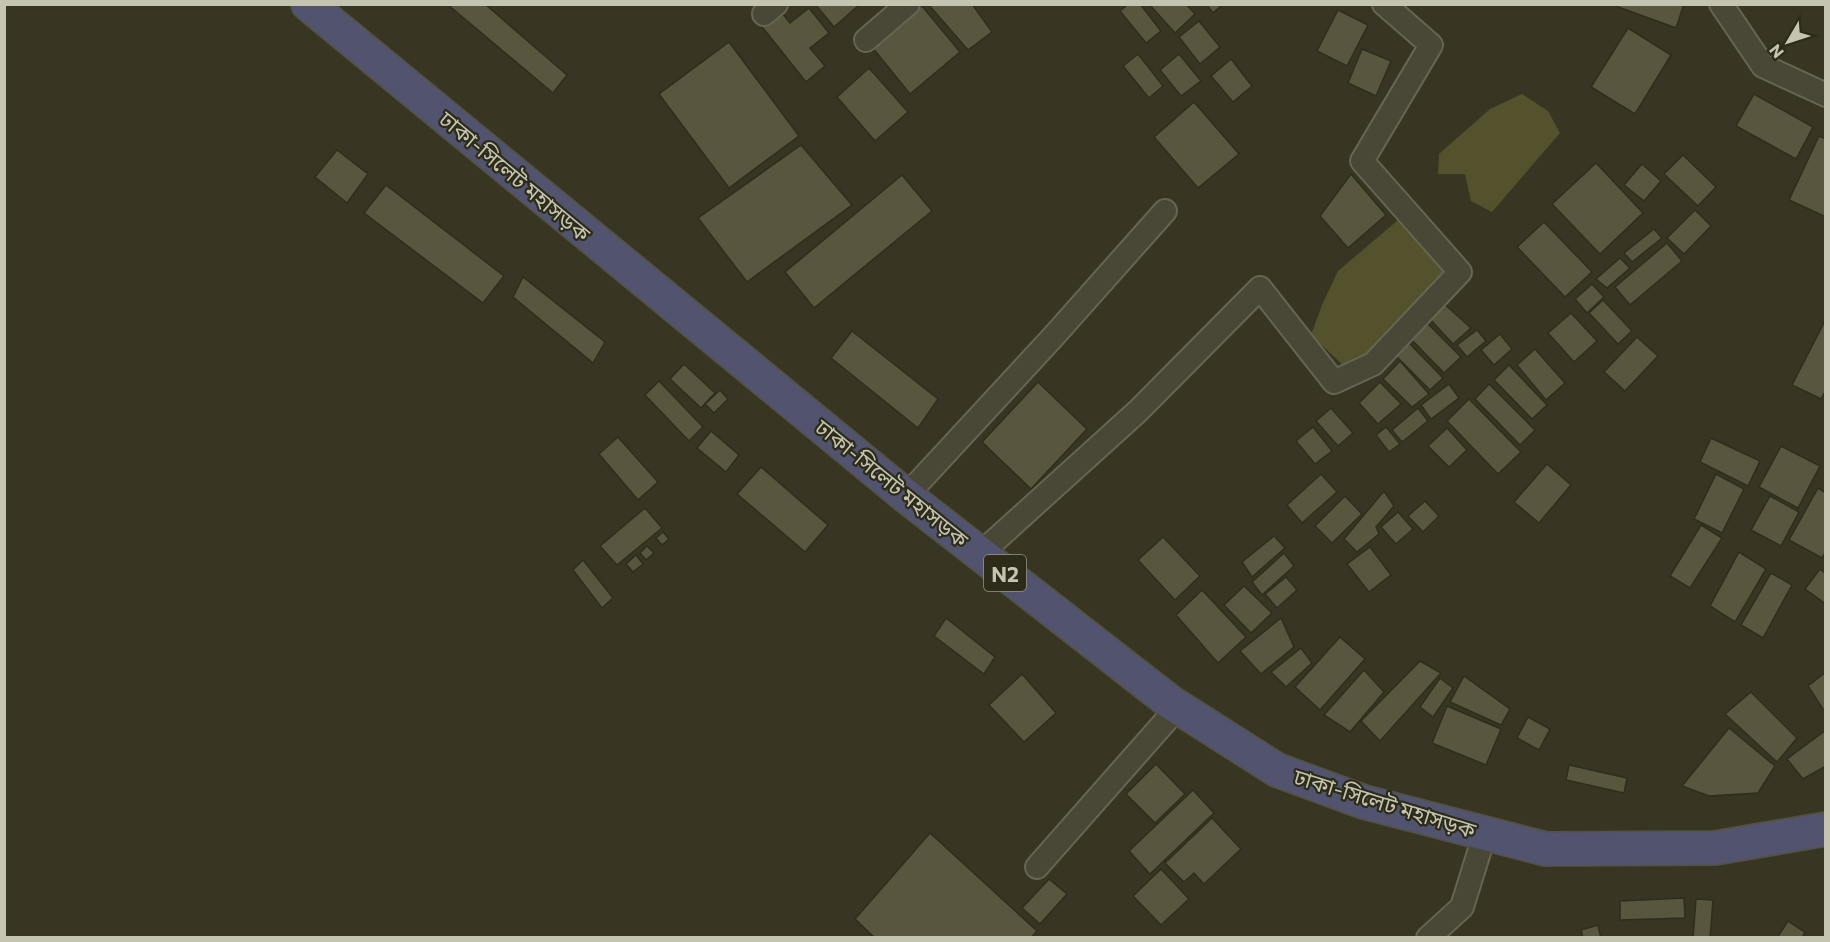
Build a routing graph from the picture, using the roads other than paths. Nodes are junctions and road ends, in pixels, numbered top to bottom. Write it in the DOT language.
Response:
graph roads {
  1 [pos="308,4"];
  2 [pos="908,4"];
  3 [pos="1384,4"];
  4 [pos="1721,4"];
  5 [pos="866,40"];
  6 [pos="1826,95"];
  7 [pos="1165,211"];
  8 [pos="906,496"];
  9 [pos="980,554"];
  10 [pos="1178,707"];
  11 [pos="1826,829"];
  12 [pos="1485,833"];
  13 [pos="1037,867"];
  14 [pos="1428,938"];
  1 -- 8 [label="highway, ঢাকা-সিলেট মহাসড়ক / N2"];
  2 -- 5 [label="street"];
  3 -- 9 [label="street"];
  4 -- 6 [label="street"];
  7 -- 8 [label="street"];
  8 -- 9 [label="highway, ঢাকা-সিলেট মহাসড়ক / N2"];
  9 -- 10 [label="highway, ঢাকা-সিলেট মহাসড়ক / N2"];
  10 -- 12 [label="highway, ঢাকা-সিলেট মহাসড়ক / N2"];
  10 -- 13 [label="street"];
  11 -- 12 [label="highway, ঢাকা-সিলেট মহাসড়ক / N2"];
  12 -- 14 [label="street"];
}
